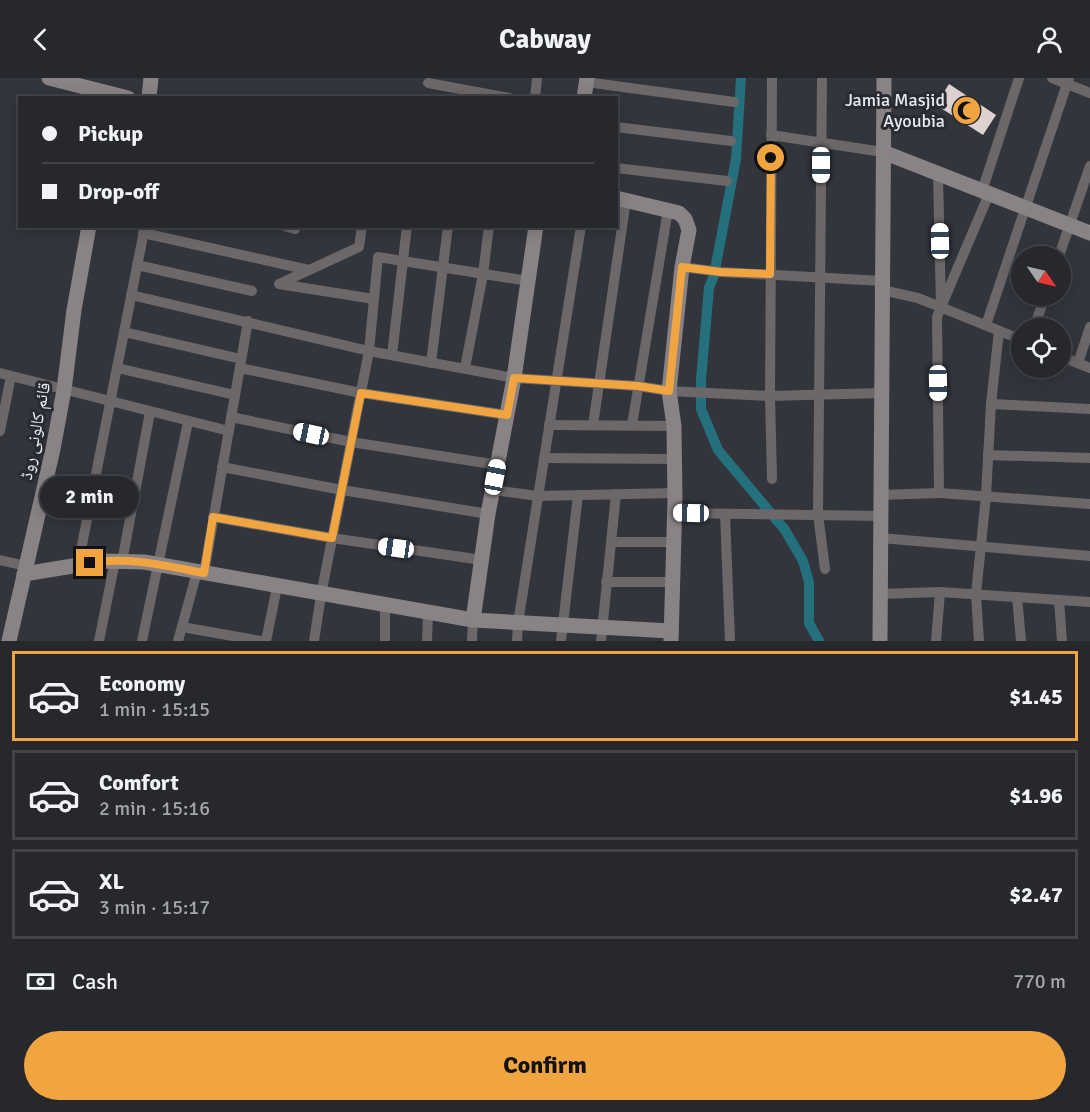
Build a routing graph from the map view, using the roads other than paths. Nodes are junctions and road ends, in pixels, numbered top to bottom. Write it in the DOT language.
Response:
graph roads {
  1 [pos="49,78"];
  2 [pos="151,78"];
  3 [pos="537,78"];
  4 [pos="772,78"];
  5 [pos="822,78"];
  6 [pos="884,78"];
  7 [pos="1019,78"];
  8 [pos="1052,78"];
  9 [pos="587,80"];
  10 [pos="76,81"];
  11 [pos="1068,81"];
  12 [pos="428,83"];
  13 [pos="1090,93"];
  14 [pos="119,96"];
  15 [pos="149,96"];
  16 [pos="498,96"];
  17 [pos="534,96"];
  18 [pos="585,96"];
  19 [pos="734,102"];
  20 [pos="618,127"];
  21 [pos="771,135"];
  22 [pos="731,141"];
  23 [pos="822,142"];
  24 [pos="883,152"];
  25 [pos="1090,166"];
  26 [pos="618,168"];
  27 [pos="938,174"];
  28 [pos="727,181"];
  29 [pos="985,192"];
  30 [pos="621,199"];
  31 [pos="1025,208"];
  32 [pos="668,210"];
  33 [pos="618,224"];
  34 [pos="1070,225"];
  35 [pos="90,228"];
  36 [pos="362,228"];
  37 [pos="407,228"];
  38 [pos="448,228"];
  39 [pos="489,228"];
  40 [pos="536,228"];
  41 [pos="581,228"];
  42 [pos="618,228"];
  43 [pos="144,230"];
  44 [pos="1090,233"];
  45 [pos="1063,246"];
  46 [pos="403,261"];
  47 [pos="137,266"];
  48 [pos="443,267"];
  49 [pos="682,267"];
  50 [pos="309,270"];
  51 [pos="483,274"];
  52 [pos="770,274"];
  53 [pos="820,276"];
  54 [pos="528,280"];
  55 [pos="882,286"];
  56 [pos="252,291"];
  57 [pos="131,295"];
  58 [pos="374,299"];
  59 [pos="941,307"];
  60 [pos="248,321"];
  61 [pos="986,325"];
  62 [pos="1090,327"];
  63 [pos="999,331"];
  64 [pos="124,332"];
  65 [pos="1011,336"];
  66 [pos="369,351"];
  67 [pos="392,355"];
  68 [pos="1071,360"];
  69 [pos="431,363"];
  70 [pos="1078,363"];
  71 [pos="241,364"];
  72 [pos="117,368"];
  73 [pos="465,368"];
  74 [pos="1090,368"];
  75 [pos="5,374"];
  76 [pos="514,378"];
  77 [pos="556,381"];
  78 [pos="599,383"];
  79 [pos="638,386"];
  80 [pos="64,390"];
  81 [pos="669,391"];
  82 [pos="361,393"];
  83 [pos="881,393"];
  84 [pos="235,395"];
  85 [pos="819,395"];
  86 [pos="770,396"];
  87 [pos="110,401"];
  88 [pos="991,404"];
  89 [pos="1090,409"];
  90 [pos="150,412"];
  91 [pos="507,415"];
  92 [pos="231,417"];
  93 [pos="188,422"];
  94 [pos="549,425"];
  95 [pos="593,425"];
  96 [pos="633,425"];
  97 [pos="674,426"];
  98 [pos="0,431"];
  99 [pos="229,431"];
  100 [pos="351,442"];
  101 [pos="988,455"];
  102 [pos="544,458"];
  103 [pos="1090,458"];
  104 [pos="674,459"];
  105 [pos="498,465"];
  106 [pos="222,468"];
  107 [pos="772,479"];
  108 [pos="342,490"];
  109 [pos="493,490"];
  110 [pos="675,493"];
  111 [pos="939,493"];
  112 [pos="616,494"];
  113 [pos="578,495"];
  114 [pos="881,495"];
  115 [pos="538,496"];
  116 [pos="986,496"];
  117 [pos="1090,504"];
  118 [pos="674,513"];
  119 [pos="488,514"];
  120 [pos="726,514"];
  121 [pos="818,514"];
  122 [pos="881,516"];
  123 [pos="213,517"];
  124 [pos="332,538"];
  125 [pos="881,538"];
  126 [pos="611,542"];
  127 [pos="674,542"];
  128 [pos="981,548"];
  129 [pos="1090,556"];
  130 [pos="0,560"];
  131 [pos="482,560"];
  132 [pos="118,561"];
  133 [pos="78,565"];
  134 [pos="159,565"];
  135 [pos="825,569"];
  136 [pos="25,570"];
  137 [pos="200,572"];
  138 [pos="606,582"];
  139 [pos="672,582"];
  140 [pos="278,587"];
  141 [pos="940,592"];
  142 [pos="880,594"];
  143 [pos="976,594"];
  144 [pos="321,595"];
  145 [pos="1017,597"];
  146 [pos="1059,600"];
  147 [pos="1090,602"];
  148 [pos="385,606"];
  149 [pos="428,613"];
  150 [pos="473,620"];
  151 [pos="518,623"];
  152 [pos="182,627"];
  153 [pos="561,633"];
  154 [pos="601,634"];
  155 [pos="645,635"];
  156 [pos="670,636"];
  157 [pos="224,638"];
  158 [pos="9,641"];
  159 [pos="99,641"];
  160 [pos="142,641"];
  161 [pos="178,641"];
  162 [pos="261,641"];
  163 [pos="266,641"];
  164 [pos="314,641"];
  165 [pos="385,641"];
  166 [pos="426,641"];
  167 [pos="472,641"];
  168 [pos="518,641"];
  169 [pos="730,641"];
  170 [pos="880,641"];
  171 [pos="936,641"];
  172 [pos="979,641"];
  173 [pos="1021,641"];
  174 [pos="1062,641"];
  1 -- 10 [label="street"];
  2 -- 15 [label="street"];
  3 -- 17 [label="street"];
  4 -- 21 [label="street"];
  5 -- 23 [label="street"];
  6 -- 24 [label="street"];
  7 -- 29 [label="street"];
  8 -- 11 [label="street"];
  9 -- 18 [label="street"];
  9 -- 19 [label="street"];
  10 -- 14 [label="street"];
  11 -- 13 [label="street"];
  11 -- 31 [label="street"];
  12 -- 16 [label="street"];
  20 -- 22 [label="street"];
  21 -- 23 [label="street"];
  21 -- 52 [label="street"];
  23 -- 24 [label="street"];
  23 -- 53 [label="street"];
  24 -- 27 [label="street"];
  24 -- 55 [label="street"];
  25 -- 34 [label="street"];
  26 -- 28 [label="street"];
  27 -- 29 [label="street"];
  27 -- 59 [label="street"];
  29 -- 31 [label="street"];
  29 -- 59 [label="street"];
  30 -- 32 [label="street"];
  30 -- 33 [label="street"];
  31 -- 34 [label="street"];
  31 -- 61 [label="street"];
  32 -- 49 [label="street"];
  32 -- 79 [label="street"];
  34 -- 44 [label="street"];
  34 -- 45 [label="street"];
  35 -- 80 [label="street, قائم کالونی روڈ"];
  36 -- 50 [label="street"];
  37 -- 46 [label="street"];
  38 -- 48 [label="street"];
  39 -- 51 [label="street"];
  40 -- 54 [label="street"];
  41 -- 77 [label="street"];
  42 -- 78 [label="street"];
  43 -- 47 [label="street"];
  43 -- 50 [label="street"];
  46 -- 48 [label="street"];
  46 -- 58 [label="street"];
  46 -- 67 [label="street"];
  47 -- 56 [label="street"];
  47 -- 57 [label="street"];
  48 -- 51 [label="street"];
  48 -- 69 [label="street"];
  49 -- 52 [label="street"];
  49 -- 81 [label="street"];
  50 -- 58 [label="street"];
  51 -- 54 [label="street"];
  51 -- 73 [label="street"];
  52 -- 53 [label="street"];
  52 -- 86 [label="street"];
  53 -- 55 [label="street"];
  53 -- 85 [label="street"];
  54 -- 76 [label="street"];
  55 -- 59 [label="street"];
  55 -- 83 [label="street"];
  57 -- 60 [label="street"];
  57 -- 64 [label="street"];
  58 -- 66 [label="street"];
  59 -- 61 [label="street"];
  59 -- 111 [label="street"];
  60 -- 66 [label="street"];
  60 -- 71 [label="street"];
  61 -- 63 [label="street"];
  62 -- 70 [label="street"];
  63 -- 65 [label="street"];
  63 -- 88 [label="street"];
  64 -- 71 [label="street"];
  64 -- 72 [label="street"];
  66 -- 67 [label="street"];
  66 -- 82 [label="street"];
  67 -- 69 [label="street"];
  68 -- 70 [label="street"];
  69 -- 73 [label="street"];
  70 -- 74 [label="street"];
  71 -- 82 [label="street"];
  71 -- 84 [label="street"];
  72 -- 84 [label="street"];
  72 -- 87 [label="street"];
  73 -- 76 [label="street"];
  75 -- 80 [label="street"];
  75 -- 98 [label="street"];
  76 -- 77 [label="street"];
  76 -- 91 [label="street"];
  77 -- 78 [label="street"];
  77 -- 94 [label="street"];
  78 -- 79 [label="street"];
  78 -- 95 [label="street"];
  79 -- 81 [label="street"];
  79 -- 96 [label="street"];
  80 -- 87 [label="street"];
  80 -- 136 [label="street, قائم کالونی روڈ"];
  81 -- 86 [label="street"];
  81 -- 97 [label="street"];
  82 -- 91 [label="street"];
  82 -- 100 [label="street"];
  83 -- 85 [label="street"];
  83 -- 114 [label="street"];
  84 -- 92 [label="street"];
  85 -- 86 [label="street"];
  85 -- 121 [label="street"];
  86 -- 107 [label="street"];
  87 -- 90 [label="street"];
  87 -- 133 [label="street"];
  88 -- 89 [label="street"];
  88 -- 101 [label="street"];
  90 -- 93 [label="street"];
  90 -- 132 [label="street"];
  91 -- 105 [label="street"];
  92 -- 99 [label="street"];
  92 -- 100 [label="street"];
  93 -- 99 [label="street"];
  93 -- 134 [label="street"];
  94 -- 95 [label="street"];
  94 -- 102 [label="street"];
  95 -- 96 [label="street"];
  96 -- 97 [label="street"];
  97 -- 104 [label="street"];
  99 -- 106 [label="street"];
  100 -- 105 [label="street"];
  100 -- 108 [label="street"];
  101 -- 103 [label="street"];
  101 -- 116 [label="street"];
  102 -- 104 [label="street"];
  102 -- 115 [label="street"];
  104 -- 110 [label="street"];
  105 -- 109 [label="street"];
  106 -- 108 [label="street"];
  106 -- 123 [label="street"];
  108 -- 119 [label="street"];
  108 -- 124 [label="street"];
  109 -- 115 [label="street"];
  109 -- 119 [label="street"];
  110 -- 112 [label="street"];
  110 -- 118 [label="street"];
  111 -- 114 [label="street"];
  111 -- 116 [label="street"];
  112 -- 113 [label="street"];
  112 -- 126 [label="street"];
  113 -- 115 [label="street"];
  113 -- 153 [label="street"];
  114 -- 122 [label="street"];
  115 -- 151 [label="street"];
  116 -- 117 [label="street"];
  116 -- 128 [label="street"];
  118 -- 120 [label="street"];
  118 -- 127 [label="street"];
  119 -- 131 [label="street"];
  120 -- 121 [label="street"];
  120 -- 169 [label="street"];
  121 -- 122 [label="street"];
  121 -- 135 [label="street"];
  122 -- 125 [label="street"];
  123 -- 124 [label="street"];
  123 -- 137 [label="street"];
  124 -- 131 [label="street"];
  124 -- 144 [label="street"];
  125 -- 128 [label="street"];
  125 -- 142 [label="street"];
  126 -- 127 [label="street"];
  126 -- 138 [label="street"];
  127 -- 139 [label="street"];
  128 -- 129 [label="street"];
  128 -- 143 [label="street"];
  130 -- 136 [label="street"];
  131 -- 150 [label="street"];
  132 -- 133 [label="street"];
  132 -- 134 [label="street"];
  132 -- 159 [label="street"];
  133 -- 136 [label="street"];
  134 -- 137 [label="street"];
  134 -- 160 [label="street"];
  136 -- 158 [label="street, قائم کالونی روڈ"];
  137 -- 140 [label="street"];
  137 -- 152 [label="street"];
  138 -- 139 [label="street"];
  138 -- 154 [label="street"];
  139 -- 156 [label="street"];
  140 -- 144 [label="street"];
  140 -- 163 [label="street"];
  141 -- 142 [label="street"];
  141 -- 143 [label="street"];
  141 -- 171 [label="street"];
  142 -- 170 [label="street"];
  143 -- 145 [label="street"];
  143 -- 172 [label="street"];
  144 -- 148 [label="street"];
  144 -- 164 [label="street"];
  145 -- 146 [label="street"];
  145 -- 173 [label="street"];
  146 -- 147 [label="street"];
  146 -- 174 [label="street"];
  148 -- 149 [label="street"];
  148 -- 165 [label="street"];
  149 -- 150 [label="street"];
  149 -- 166 [label="street"];
  150 -- 151 [label="street"];
  150 -- 167 [label="street"];
  151 -- 153 [label="street"];
  151 -- 168 [label="street"];
  152 -- 157 [label="street"];
  152 -- 161 [label="street"];
  153 -- 154 [label="street"];
  154 -- 155 [label="street"];
  155 -- 156 [label="street"];
  157 -- 162 [label="street"];
}
